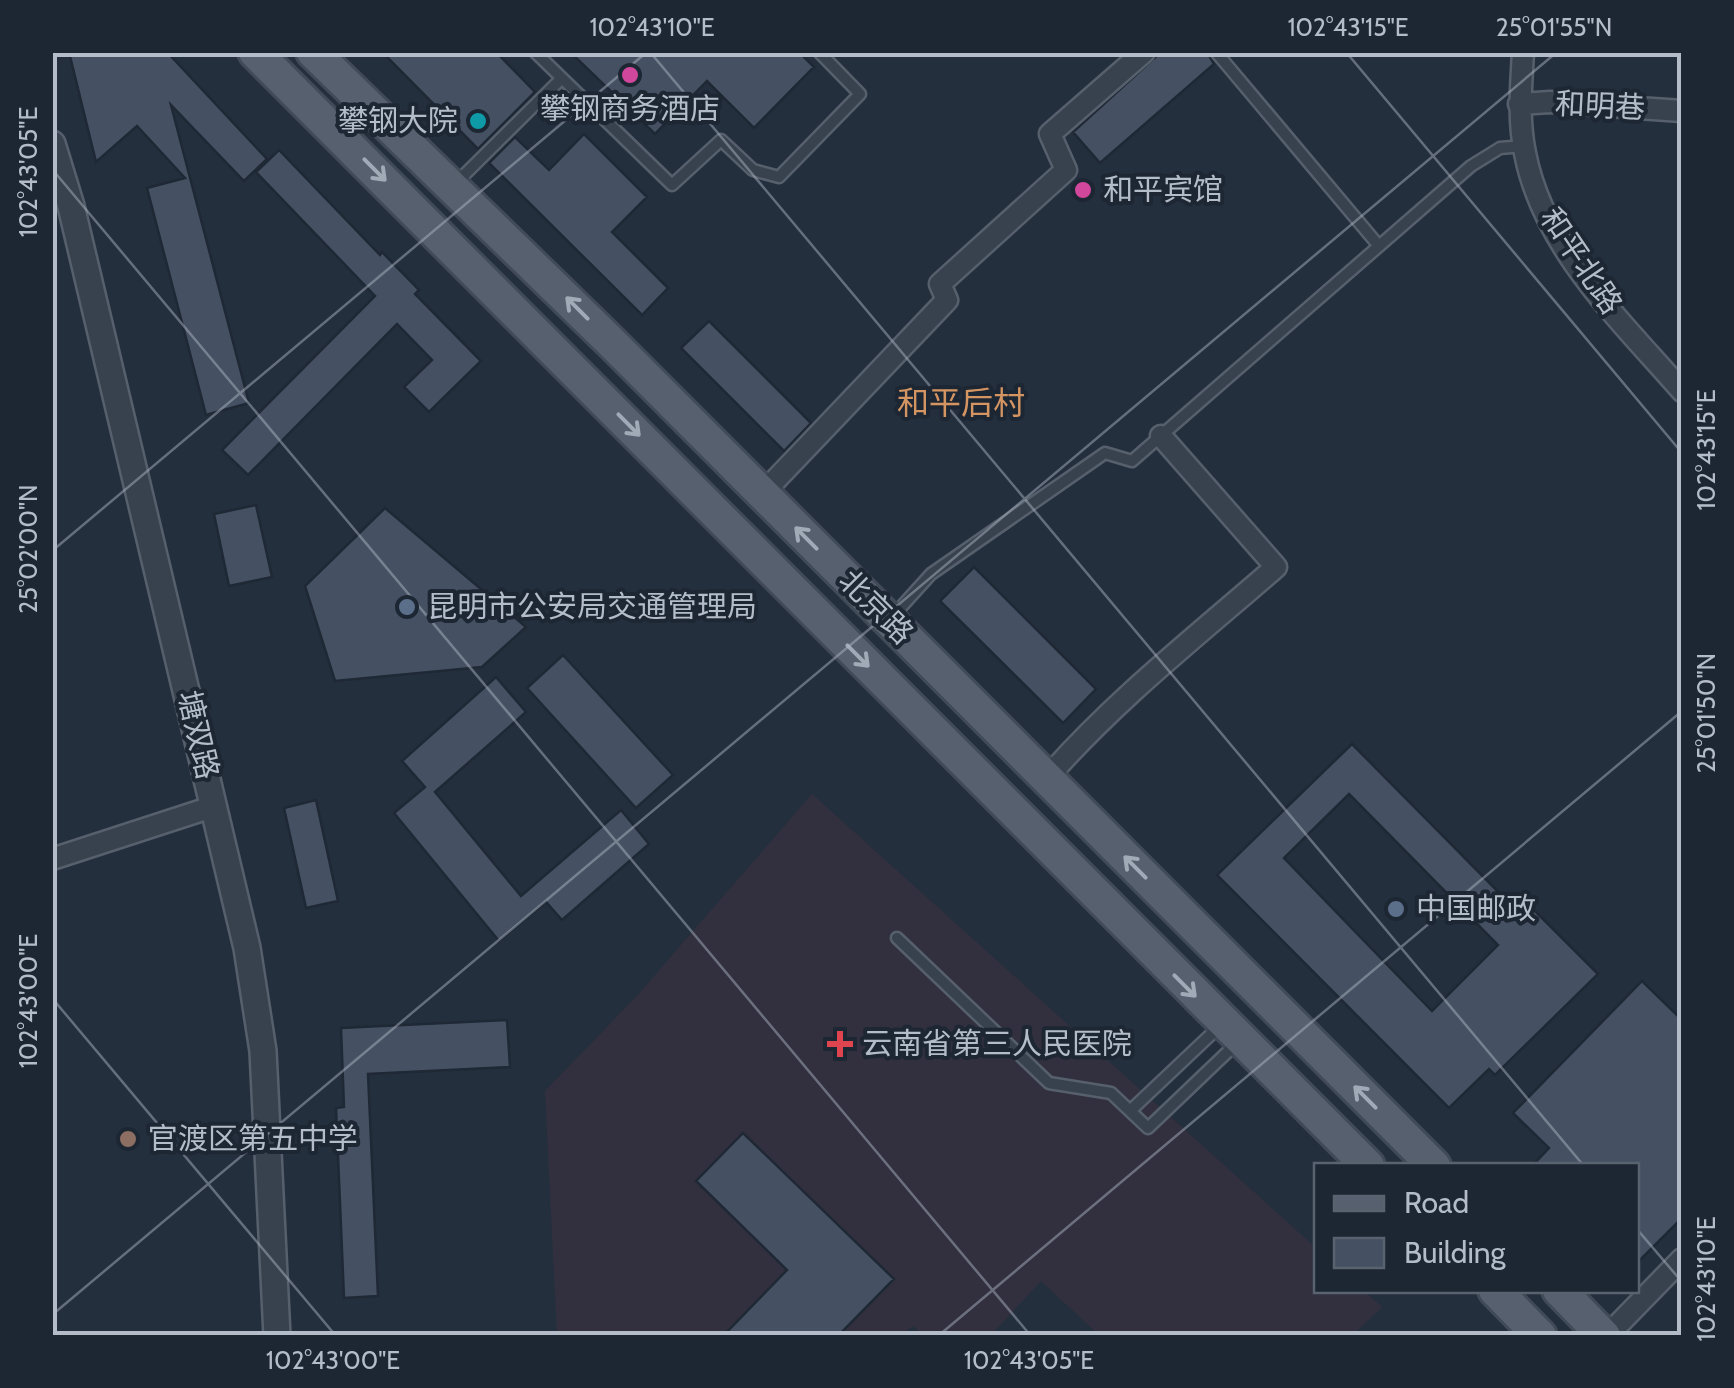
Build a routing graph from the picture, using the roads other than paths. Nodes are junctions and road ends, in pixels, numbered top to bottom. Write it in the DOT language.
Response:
graph roads {
  1 [pos="255,52"];
  2 [pos="313,52"];
  3 [pos="534,52"];
  4 [pos="819,52"];
  5 [pos="1144,52"];
  6 [pos="1216,52"];
  7 [pos="1523,52"];
  8 [pos="560,80"];
  9 [pos="1519,104"];
  10 [pos="1682,111"];
  11 [pos="52,144"];
  12 [pos="1524,146"];
  13 [pos="454,186"];
  14 [pos="1379,246"];
  15 [pos="1682,391"];
  16 [pos="1161,436"];
  17 [pos="762,494"];
  18 [pos="890,620"];
  19 [pos="1046,778"];
  20 [pos="215,806"];
  21 [pos="52,859"];
  22 [pos="897,938"];
  23 [pos="1232,1032"];
  24 [pos="1130,1112"];
  25 [pos="1365,1163"];
  26 [pos="1431,1163"];
  27 [pos="1682,1258"];
  28 [pos="1497,1293"];
  29 [pos="1562,1293"];
  30 [pos="277,1336"];
  31 [pos="1540,1336"];
  32 [pos="1605,1336"];
  1 -- 23 [label="main road, 北京路, one-way"];
  2 -- 13 [label="main road, 北京路"];
  3 -- 8 [label="lane"];
  4 -- 8 [label="lane"];
  5 -- 17 [label="street"];
  6 -- 14 [label="lane"];
  7 -- 9 [label="street, 和平北路"];
  8 -- 13 [label="lane"];
  9 -- 10 [label="street, 和明巷"];
  9 -- 12 [label="street, 和平北路"];
  11 -- 20 [label="street, 塘双路"];
  12 -- 14 [label="lane"];
  12 -- 15 [label="street, 和平北路"];
  17 -- 13 [label="main road, 北京路, one-way"];
  14 -- 16 [label="lane"];
  16 -- 18 [label="lane"];
  16 -- 19 [label="street"];
  18 -- 17 [label="main road, 北京路, one-way"];
  18 -- 19 [label="main road, 北京路"];
  26 -- 19 [label="main road, 北京路, one-way"];
  20 -- 21 [label="street"];
  20 -- 30 [label="street, 塘双路"];
  22 -- 24 [label="lane"];
  23 -- 24 [label="lane"];
  23 -- 24 [label="lane"];
  23 -- 25 [label="main road, 北京路"];
  27 -- 32 [label="street"];
  28 -- 31 [label="main road"];
  29 -- 32 [label="main road"];
}
